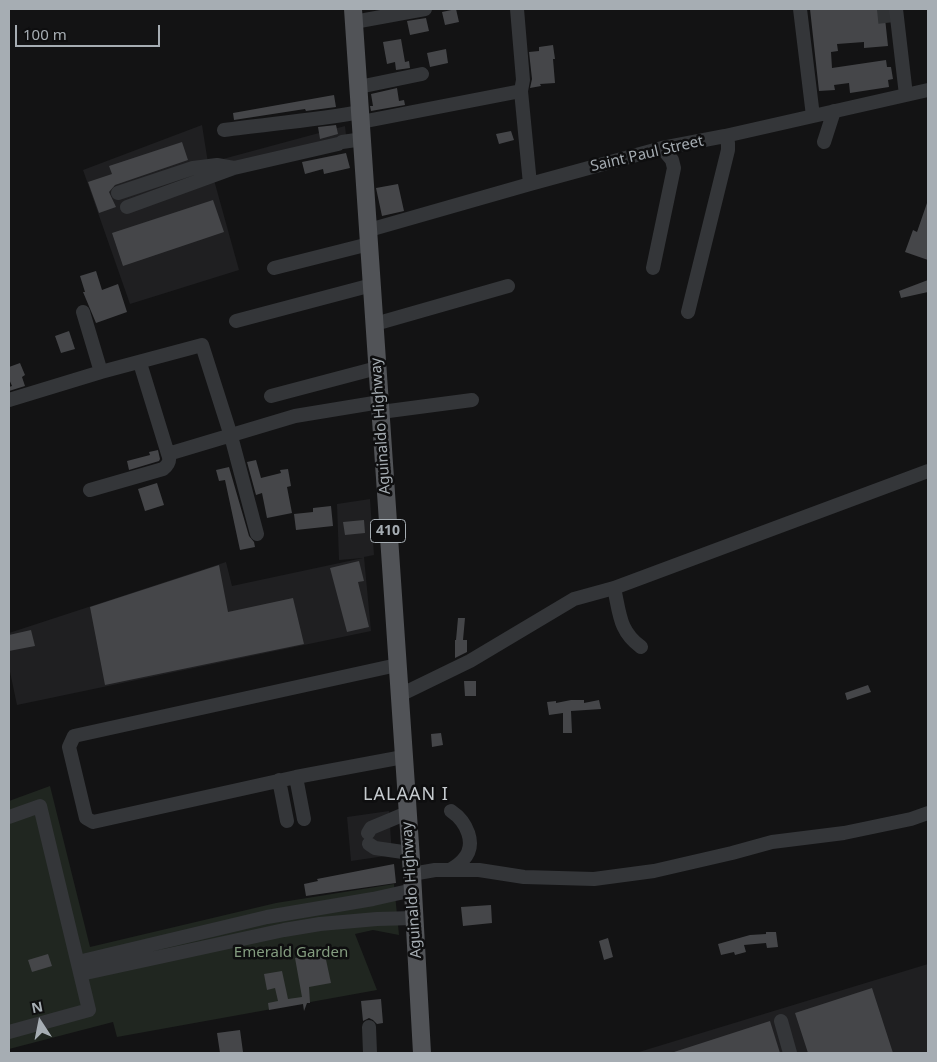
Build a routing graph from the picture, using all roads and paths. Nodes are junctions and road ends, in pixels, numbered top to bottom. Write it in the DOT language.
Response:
graph roads {
  1 [pos="425,9"];
  2 [pos="517,9"];
  3 [pos="800,9"];
  4 [pos="896,9"];
  5 [pos="353,15"];
  6 [pos="886,29"];
  7 [pos="899,39"];
  8 [pos="422,74"];
  9 [pos="359,87"];
  10 [pos="928,90"];
  11 [pos="521,91"];
  12 [pos="906,95"];
  13 [pos="834,112"];
  14 [pos="813,116"];
  15 [pos="362,124"];
  16 [pos="224,130"];
  17 [pos="725,136"];
  18 [pos="824,142"];
  19 [pos="662,148"];
  20 [pos="234,168"];
  21 [pos="530,184"];
  22 [pos="118,193"];
  23 [pos="127,207"];
  24 [pos="369,237"];
  25 [pos="274,268"];
  26 [pos="653,268"];
  27 [pos="372,285"];
  28 [pos="508,286"];
  29 [pos="83,312"];
  30 [pos="688,312"];
  31 [pos="236,321"];
  32 [pos="375,324"];
  33 [pos="140,363"];
  34 [pos="377,368"];
  35 [pos="102,372"];
  36 [pos="271,396"];
  37 [pos="9,400"];
  38 [pos="472,400"];
  39 [pos="380,407"];
  40 [pos="231,436"];
  41 [pos="168,454"];
  42 [pos="928,471"];
  43 [pos="90,490"];
  44 [pos="257,534"];
  45 [pos="614,588"];
  46 [pos="642,647"];
  47 [pos="397,665"];
  48 [pos="398,696"];
  49 [pos="403,757"];
  50 [pos="296,777"];
  51 [pos="279,780"];
  52 [pos="451,811"];
  53 [pos="407,813"];
  54 [pos="928,813"];
  55 [pos="9,817"];
  56 [pos="304,819"];
  57 [pos="288,821"];
  58 [pos="410,852"];
  59 [pos="450,870"];
  60 [pos="412,882"];
  61 [pos="414,918"];
  62 [pos="80,968"];
  63 [pos="780,1021"];
  64 [pos="369,1027"];
  65 [pos="9,1032"];
  66 [pos="370,1053"];
  67 [pos="422,1053"];
  68 [pos="790,1053"];
  1 -- 5 [label="street"];
  2 -- 11 [label="street"];
  3 -- 14 [label="street"];
  4 -- 7 [label="street"];
  5 -- 9 [label="main road, Aguinaldo Highway / 410"];
  6 -- 7 [label="street"];
  7 -- 12 [label="street"];
  8 -- 9 [label="street"];
  9 -- 15 [label="main road, Aguinaldo Highway / 410"];
  10 -- 12 [label="street, Saint Paul Street"];
  11 -- 15 [label="street"];
  11 -- 21 [label="street"];
  12 -- 13 [label="street, Saint Paul Street"];
  13 -- 14 [label="street, Saint Paul Street"];
  13 -- 18 [label="street"];
  14 -- 17 [label="street, Saint Paul Street"];
  15 -- 16 [label="street"];
  15 -- 20 [label="street"];
  15 -- 24 [label="main road, Aguinaldo Highway / 410"];
  17 -- 19 [label="street, Saint Paul Street"];
  17 -- 30 [label="street"];
  19 -- 21 [label="street, Saint Paul Street"];
  19 -- 26 [label="street"];
  20 -- 22 [label="street"];
  20 -- 23 [label="street"];
  21 -- 24 [label="street, Saint Paul Street"];
  24 -- 25 [label="street, Saint Paul Street"];
  24 -- 27 [label="main road, Aguinaldo Highway / 410"];
  27 -- 31 [label="street"];
  27 -- 32 [label="main road, Aguinaldo Highway / 410"];
  28 -- 32 [label="street"];
  29 -- 35 [label="street"];
  32 -- 34 [label="main road, Aguinaldo Highway / 410"];
  33 -- 35 [label="street"];
  33 -- 40 [label="street"];
  33 -- 41 [label="street"];
  34 -- 36 [label="street"];
  34 -- 39 [label="main road, Aguinaldo Highway / 410"];
  35 -- 37 [label="street"];
  38 -- 39 [label="street"];
  39 -- 40 [label="street"];
  39 -- 47 [label="main road, Aguinaldo Highway / 410"];
  40 -- 41 [label="street"];
  40 -- 44 [label="street"];
  41 -- 43 [label="street"];
  42 -- 45 [label="street"];
  45 -- 46 [label="street"];
  45 -- 48 [label="street"];
  47 -- 48 [label="main road, Aguinaldo Highway / 410"];
  47 -- 51 [label="street"];
  48 -- 49 [label="main road, Aguinaldo Highway / 410"];
  49 -- 50 [label="street"];
  49 -- 53 [label="main road, Aguinaldo Highway / 410"];
  50 -- 51 [label="street"];
  50 -- 56 [label="street"];
  51 -- 57 [label="street"];
  52 -- 59 [label="street"];
  53 -- 58 [label="main road, Aguinaldo Highway / 410"];
  53 -- 58 [label="street"];
  54 -- 59 [label="street"];
  55 -- 62 [label="street"];
  58 -- 60 [label="main road, Aguinaldo Highway / 410"];
  59 -- 60 [label="street"];
  60 -- 61 [label="main road, Aguinaldo Highway / 410"];
  60 -- 62 [label="street"];
  61 -- 62 [label="street"];
  61 -- 67 [label="main road, Aguinaldo Highway / 410"];
  62 -- 65 [label="street"];
  63 -- 68 [label="street"];
  64 -- 66 [label="street"];
}
